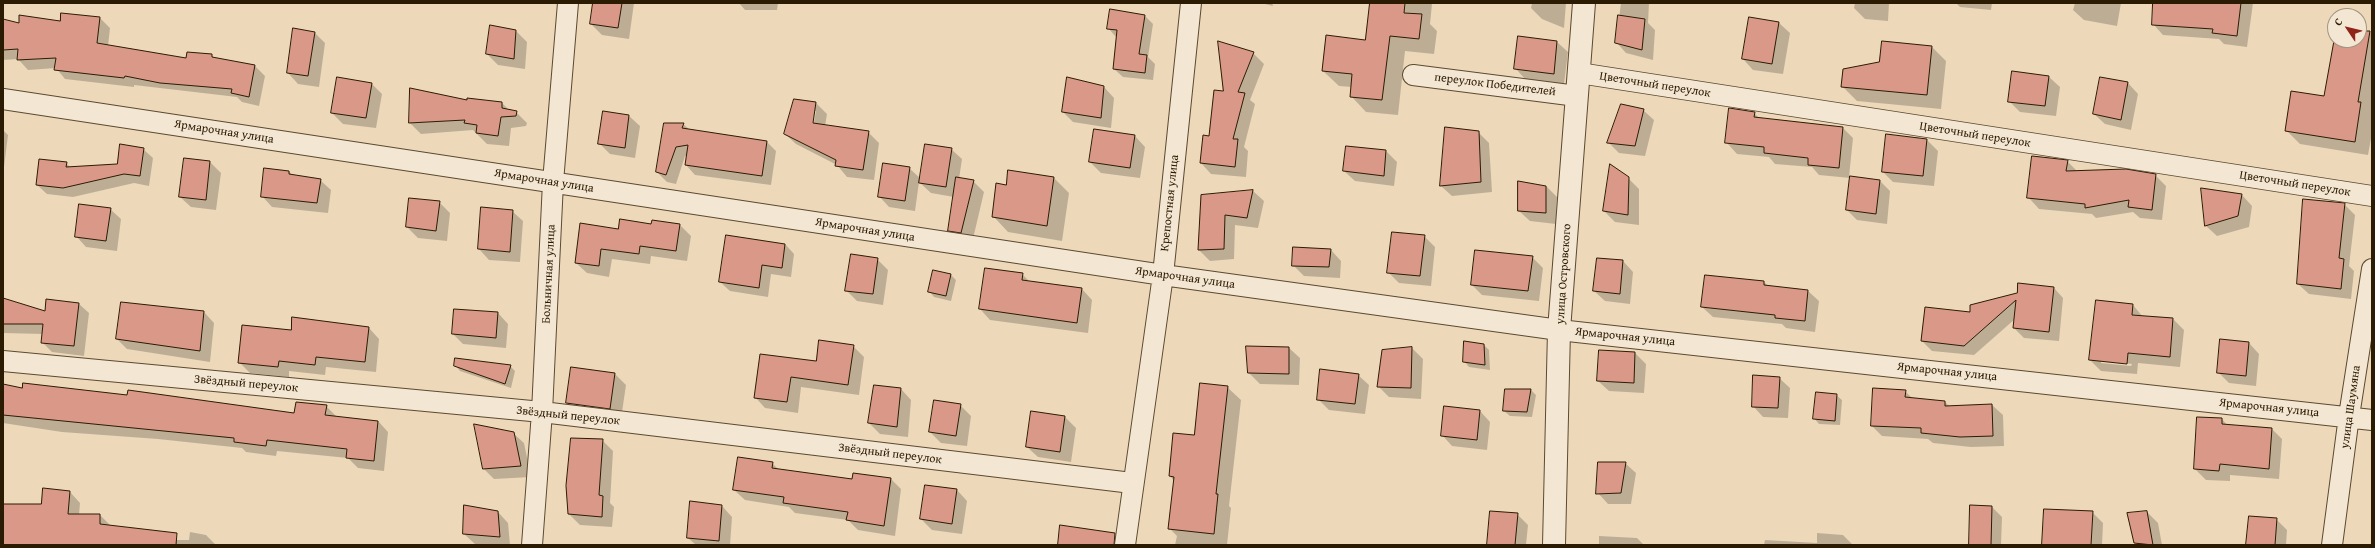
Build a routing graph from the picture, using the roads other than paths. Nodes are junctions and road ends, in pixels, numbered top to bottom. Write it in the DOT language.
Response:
graph roads {
  1 [pos="568,3"];
  2 [pos="1191,3"];
  3 [pos="1584,3"];
  4 [pos="1579,73"];
  5 [pos="1413,75"];
  6 [pos="1577,96"];
  7 [pos="3,99"];
  8 [pos="553,182"];
  9 [pos="2372,196"];
  10 [pos="2372,270"];
  11 [pos="1163,275"];
  12 [pos="1559,330"];
  13 [pos="3,361"];
  14 [pos="542,412"];
  15 [pos="2349,416"];
  16 [pos="2372,420"];
  17 [pos="1132,483"];
  18 [pos="532,545"];
  19 [pos="1125,545"];
  20 [pos="1554,545"];
  21 [pos="2332,545"];
  1 -- 8 [label="street, Больничная улица"];
  2 -- 11 [label="street, Крепостная улица"];
  3 -- 4 [label="street, улица Островского"];
  4 -- 6 [label="street, улица Островского"];
  4 -- 9 [label="street, Цветочный переулок"];
  5 -- 6 [label="street, переулок Победителей"];
  6 -- 12 [label="street, улица Островского"];
  7 -- 8 [label="street, Ярмарочная улица"];
  8 -- 11 [label="street, Ярмарочная улица"];
  8 -- 14 [label="street, Больничная улица"];
  10 -- 15 [label="street, улица Шаумяна"];
  11 -- 12 [label="street, Ярмарочная улица"];
  11 -- 17 [label="street, Крепостная улица"];
  12 -- 15 [label="street, Ярмарочная улица"];
  12 -- 20 [label="street, улица Островского"];
  13 -- 14 [label="street, Звёздный переулок"];
  14 -- 17 [label="street, Звёздный переулок"];
  14 -- 18 [label="street, Больничная улица"];
  15 -- 16 [label="street, Ярмарочная улица"];
  15 -- 21 [label="street, улица Шаумяна"];
  17 -- 19 [label="street, Крепостная улица"];
}
